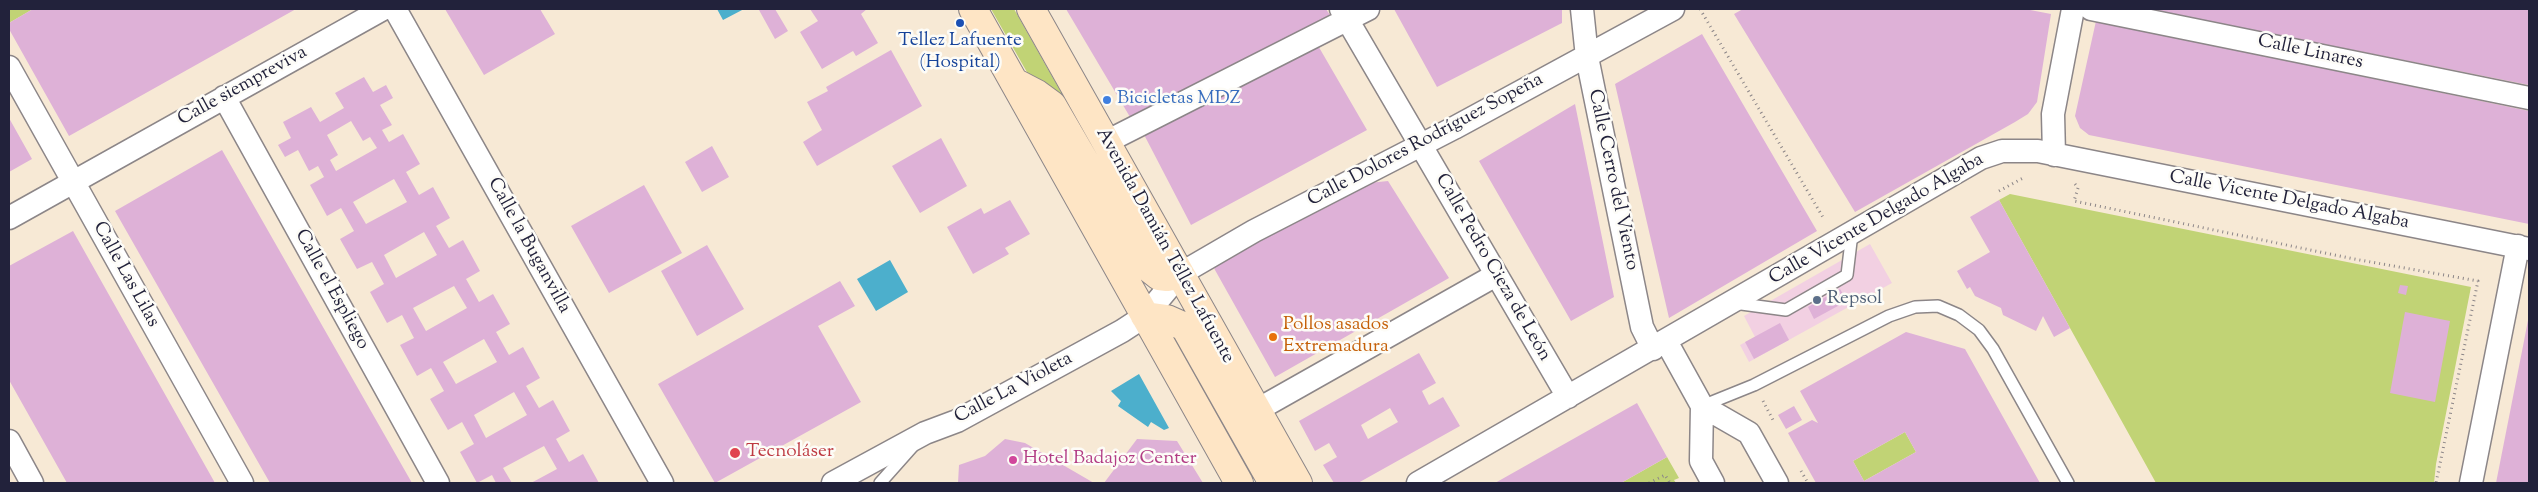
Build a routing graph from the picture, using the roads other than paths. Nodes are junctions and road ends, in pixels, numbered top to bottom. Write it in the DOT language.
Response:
graph roads {
  1 [pos="383,9"];
  2 [pos="395,9"];
  3 [pos="973,9"];
  4 [pos="1031,9"];
  5 [pos="1368,9"];
  6 [pos="1582,9"];
  7 [pos="1674,9"];
  8 [pos="2074,9"];
  9 [pos="2091,9"];
  10 [pos="1344,14"];
  11 [pos="1587,57"];
  12 [pos="9,67"];
  13 [pos="1014,82"];
  14 [pos="224,97"];
  15 [pos="2529,98"];
  16 [pos="1106,142"];
  17 [pos="1421,145"];
  18 [pos="2054,155"];
  19 [pos="73,182"];
  20 [pos="9,218"];
  21 [pos="1845,237"];
  22 [pos="2523,247"];
  23 [pos="1180,274"];
  24 [pos="1496,275"];
  25 [pos="1732,303"];
  26 [pos="1146,316"];
  27 [pos="1659,345"];
  28 [pos="1568,397"];
  29 [pos="1702,406"];
  30 [pos="1257,410"];
  31 [pos="1730,422"];
  32 [pos="925,433"];
  33 [pos="1702,436"];
  34 [pos="9,441"];
  35 [pos="32,483"];
  36 [pos="242,483"];
  37 [pos="438,483"];
  38 [pos="662,483"];
  39 [pos="833,483"];
  40 [pos="880,483"];
  41 [pos="1239,483"];
  42 [pos="1273,483"];
  43 [pos="1298,483"];
  44 [pos="1418,483"];
  45 [pos="1713,483"];
  46 [pos="1777,483"];
  47 [pos="2068,483"];
  48 [pos="2471,483"];
  1 -- 14 [label="street, Calle siempreviva"];
  2 -- 38 [label="street, Calle la Buganvilla"];
  3 -- 13 [label="street"];
  4 -- 16 [label="street, Avenida Damián Téllez Lafuente"];
  5 -- 10 [label="street"];
  6 -- 11 [label="street, Calle Cerro del Viento"];
  7 -- 11 [label="street, Calle Dolores Rodríguez Sopeña"];
  8 -- 18 [label="street"];
  9 -- 15 [label="street, Calle Linares"];
  10 -- 16 [label="street"];
  10 -- 17 [label="street, Calle Pedro Cieza de León"];
  11 -- 17 [label="street, Calle Dolores Rodríguez Sopeña"];
  11 -- 27 [label="street, Calle Cerro del Viento"];
  12 -- 19 [label="street, Calle Las Lilas"];
  13 -- 23 [label="street"];
  13 -- 26 [label="street"];
  14 -- 19 [label="street, Calle siempreviva"];
  14 -- 37 [label="street, Calle el Espliego"];
  16 -- 23 [label="street, Avenida Damián Téllez Lafuente"];
  17 -- 23 [label="street, Calle Dolores Rodríguez Sopeña"];
  17 -- 24 [label="street, Calle Pedro Cieza de León"];
  18 -- 21 [label="street, Calle Vicente Delgado Algaba"];
  18 -- 22 [label="street, Calle Vicente Delgado Algaba"];
  19 -- 20 [label="street, Calle siempreviva"];
  19 -- 36 [label="street, Calle Las Lilas"];
  21 -- 25 [label="street, Calle Vicente Delgado Algaba"];
  21 -- 25 [label="lane"];
  22 -- 48 [label="street"];
  23 -- 26 [label="street, Calle La Violeta"];
  23 -- 30 [label="street, Avenida Damián Téllez Lafuente"];
  24 -- 28 [label="street, Calle Pedro Cieza de León"];
  24 -- 30 [label="street"];
  25 -- 27 [label="street, Calle Vicente Delgado Algaba"];
  26 -- 32 [label="street, Calle La Violeta"];
  26 -- 41 [label="street"];
  26 -- 42 [label="street"];
  27 -- 28 [label="street, Calle Vicente Delgado Algaba"];
  27 -- 29 [label="street, Calle Cerro del Viento"];
  28 -- 44 [label="street, Calle Vicente Delgado Algaba"];
  29 -- 31 [label="street"];
  29 -- 33 [label="street"];
  29 -- 47 [label="lane"];
  30 -- 43 [label="street, Avenida Damián Téllez Lafuente"];
  31 -- 33 [label="street"];
  31 -- 46 [label="street"];
  32 -- 39 [label="street, Calle La Violeta"];
  32 -- 40 [label="lane"];
  33 -- 45 [label="street"];
  34 -- 35 [label="street"];
}
